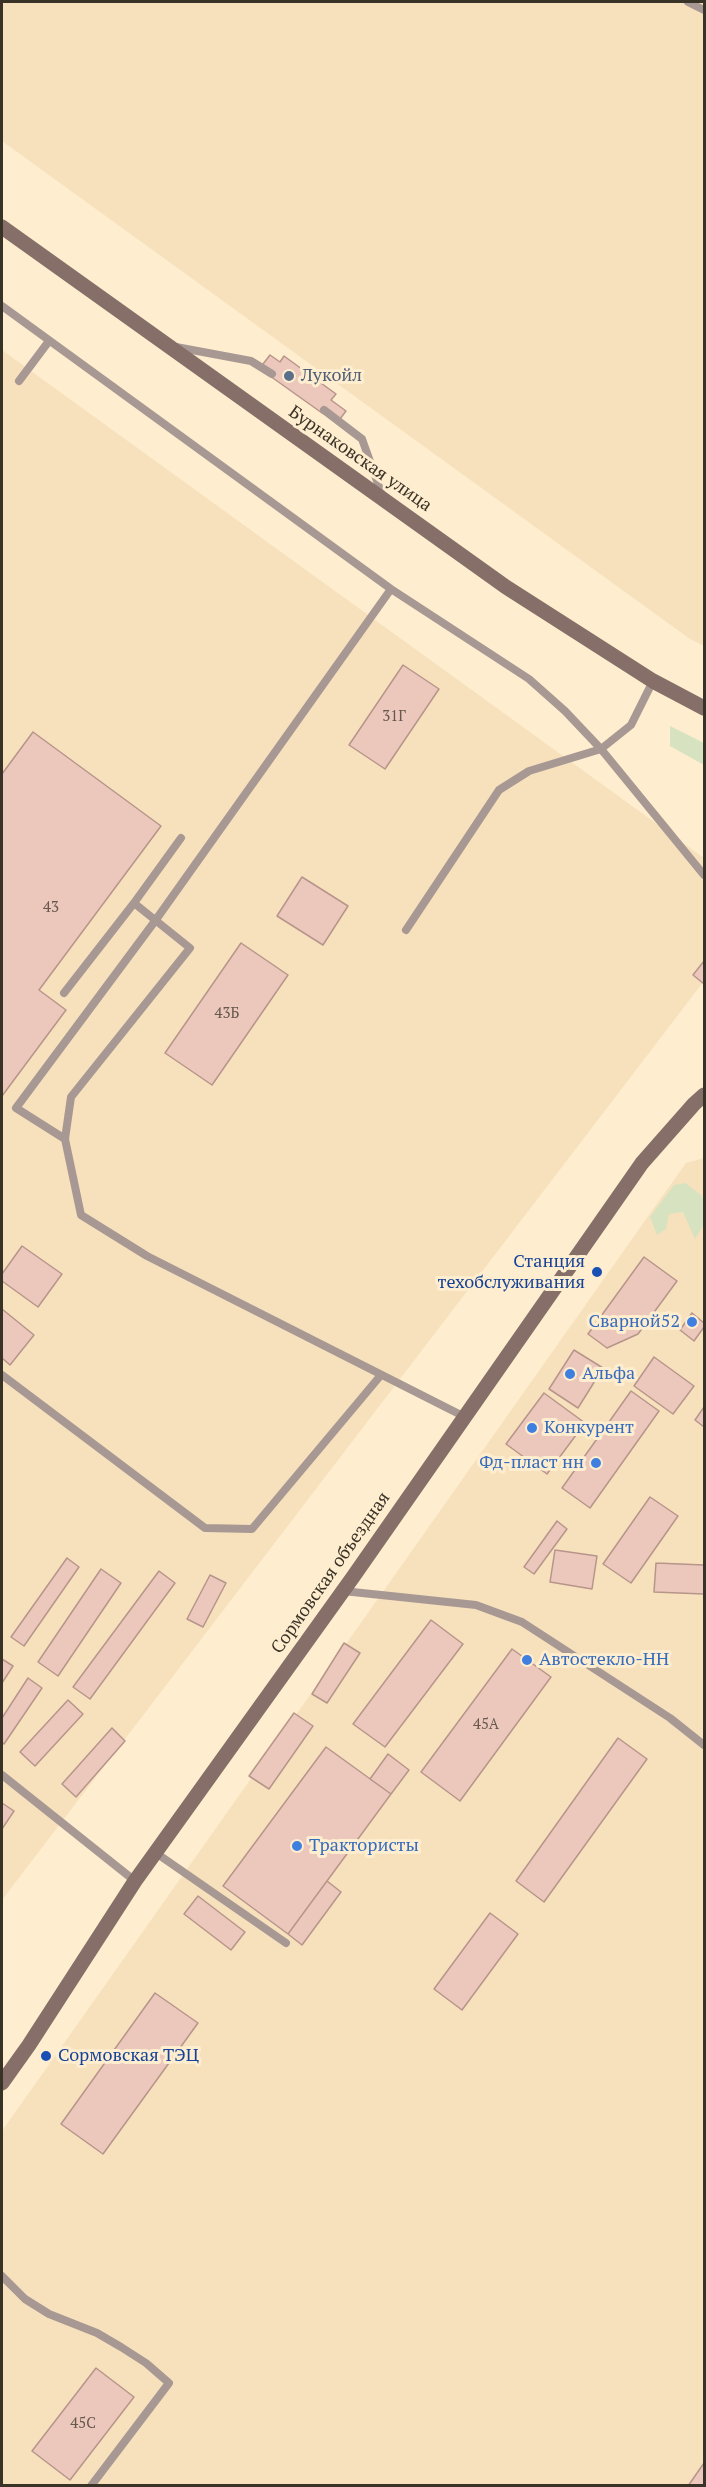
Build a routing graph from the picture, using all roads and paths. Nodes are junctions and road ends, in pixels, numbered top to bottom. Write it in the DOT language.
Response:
graph roads {
  1 [pos="688,2"];
  2 [pos="705,10"];
  3 [pos="2,227"];
  4 [pos="2,306"];
  5 [pos="49,341"];
  6 [pos="165,345"];
  7 [pos="272,374"];
  8 [pos="19,381"];
  9 [pos="324,410"];
  10 [pos="384,499"];
  11 [pos="391,589"];
  12 [pos="653,681"];
  13 [pos="705,708"];
  14 [pos="601,749"];
  15 [pos="181,838"];
  16 [pos="705,875"];
  17 [pos="134,903"];
  18 [pos="155,921"];
  19 [pos="406,930"];
  20 [pos="64,993"];
  21 [pos="705,1095"];
  22 [pos="65,1139"];
  23 [pos="2,1375"];
  24 [pos="381,1375"];
  25 [pos="465,1417"];
  26 [pos="342,1591"];
  27 [pos="705,1745"];
  28 [pos="2,1774"];
  29 [pos="156,1853"];
  30 [pos="135,1881"];
  31 [pos="286,1943"];
  32 [pos="2,2083"];
  33 [pos="2,2276"];
  34 [pos="91,2486"];
  1 -- 2 [label="lane"];
  3 -- 6 [label="street, Бурнаковская улица"];
  4 -- 5 [label="lane"];
  5 -- 8 [label="lane"];
  5 -- 11 [label="lane"];
  6 -- 7 [label="lane"];
  6 -- 10 [label="street, Бурнаковская улица"];
  9 -- 10 [label="lane"];
  10 -- 12 [label="street, Бурнаковская улица"];
  11 -- 14 [label="lane"];
  11 -- 18 [label="lane"];
  12 -- 13 [label="street, Бурнаковская улица"];
  12 -- 14 [label="lane"];
  14 -- 16 [label="lane"];
  14 -- 19 [label="lane"];
  15 -- 17 [label="lane"];
  17 -- 18 [label="lane"];
  17 -- 20 [label="lane"];
  18 -- 22 [label="lane"];
  18 -- 22 [label="lane"];
  21 -- 25 [label="street, Сормовская объездная"];
  22 -- 24 [label="lane"];
  23 -- 24 [label="lane"];
  24 -- 25 [label="lane"];
  25 -- 26 [label="street, Сормовская объездная"];
  26 -- 27 [label="lane"];
  26 -- 29 [label="street, Сормовская объездная"];
  28 -- 30 [label="lane"];
  29 -- 30 [label="street, Сормовская объездная"];
  29 -- 31 [label="lane"];
  30 -- 32 [label="street, Сормовская объездная"];
  33 -- 34 [label="lane"];
}
